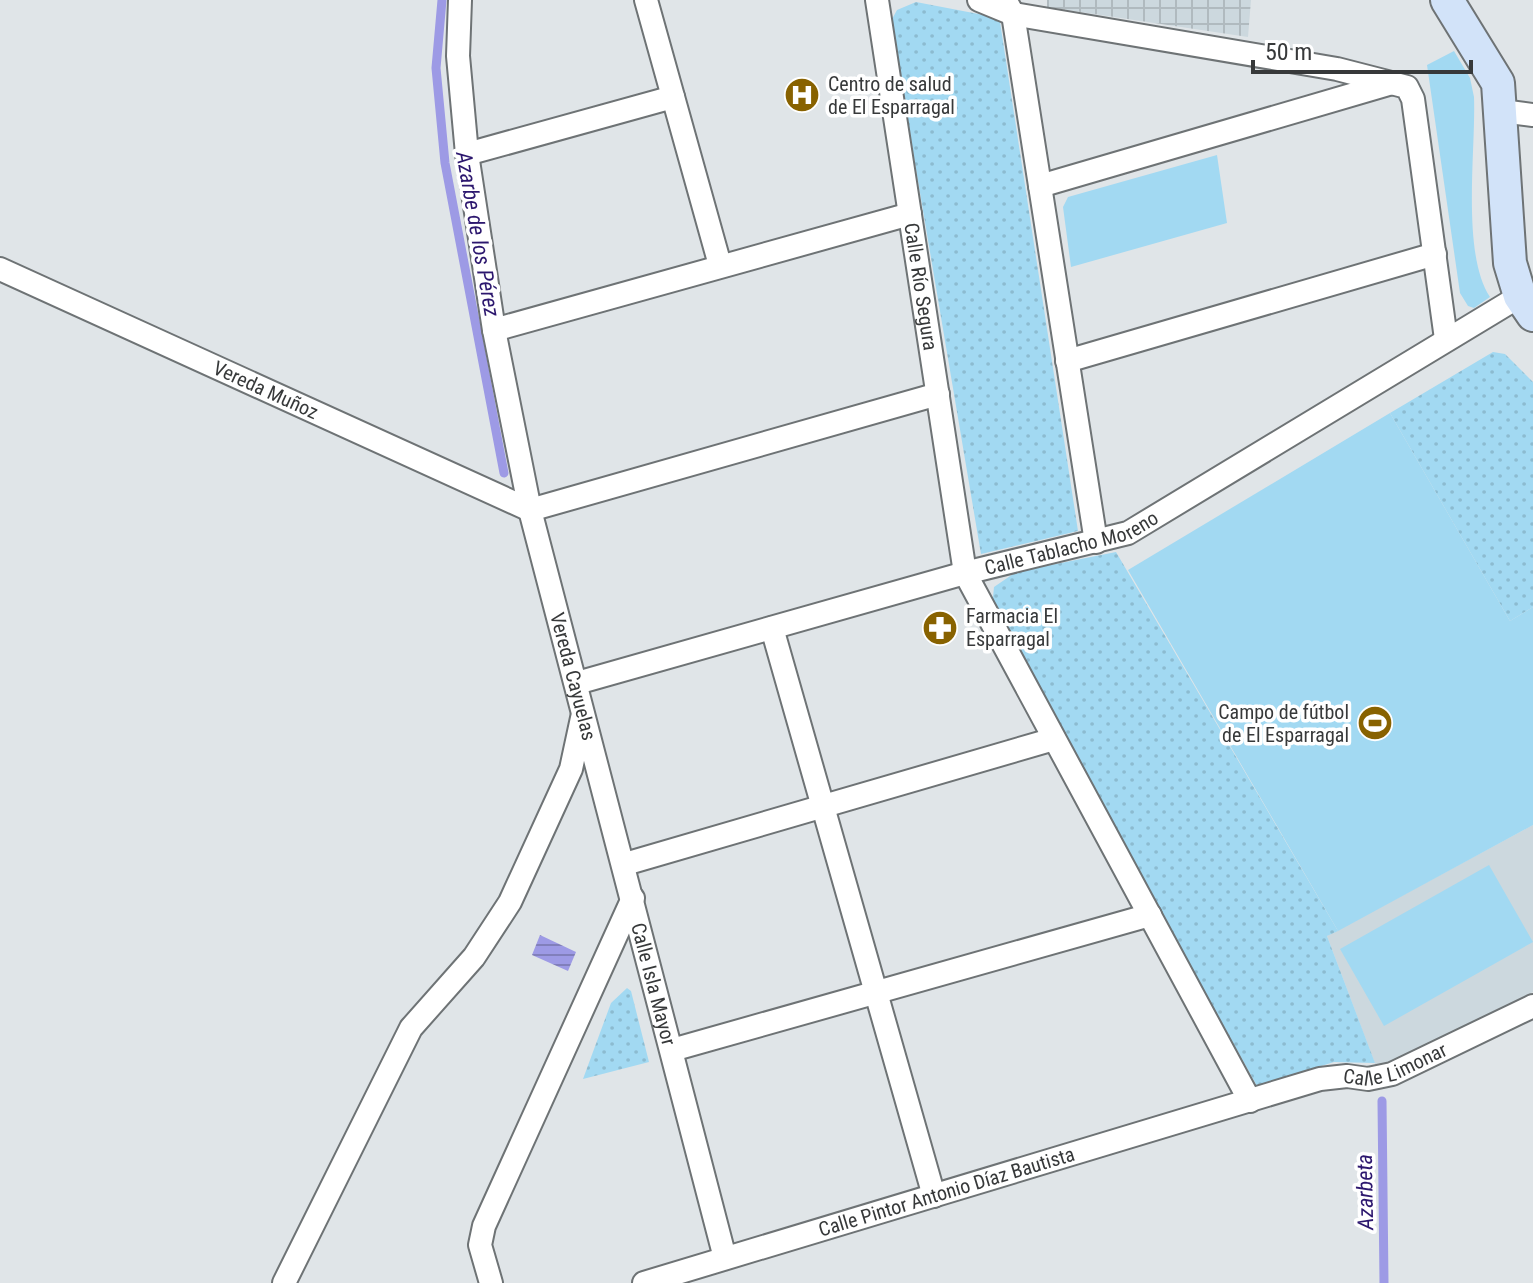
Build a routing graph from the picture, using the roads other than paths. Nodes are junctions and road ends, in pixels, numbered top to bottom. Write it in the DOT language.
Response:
graph roads {
  1 [pos="460,0"];
  2 [pos="646,0"];
  3 [pos="877,0"];
  4 [pos="979,0"];
  5 [pos="1447,0"];
  6 [pos="1009,7"];
  7 [pos="1396,81"];
  8 [pos="673,97"];
  9 [pos="1501,111"];
  10 [pos="1533,115"];
  11 [pos="467,154"];
  12 [pos="1040,186"];
  13 [pos="910,214"];
  14 [pos="1435,254"];
  15 [pos="720,265"];
  16 [pos="0,269"];
  17 [pos="1526,305"];
  18 [pos="494,330"];
  19 [pos="1446,339"];
  20 [pos="1067,361"];
  21 [pos="938,394"];
  22 [pos="530,510"];
  23 [pos="1096,542"];
  24 [pos="965,573"];
  25 [pos="772,628"];
  26 [pos="577,683"];
  27 [pos="584,709"];
  28 [pos="1054,739"];
  29 [pos="824,808"];
  30 [pos="625,864"];
  31 [pos="633,898"];
  32 [pos="1150,915"];
  33 [pos="876,992"];
  34 [pos="1533,1006"];
  35 [pos="672,1050"];
  36 [pos="1250,1101"];
  37 [pos="934,1196"];
  38 [pos="725,1258"];
  39 [pos="284,1283"];
  40 [pos="491,1283"];
  41 [pos="644,1283"];
  1 -- 11 [label="street, Vereda Cayuelas"];
  2 -- 8 [label="street"];
  3 -- 13 [label="street, Calle Río Segura"];
  4 -- 6 [label="street"];
  5 -- 9 [label="main road"];
  6 -- 7 [label="street"];
  6 -- 12 [label="street"];
  7 -- 12 [label="street"];
  7 -- 14 [label="street"];
  8 -- 11 [label="street"];
  8 -- 15 [label="street"];
  9 -- 10 [label="street"];
  9 -- 17 [label="main road"];
  11 -- 18 [label="street, Vereda Cayuelas"];
  12 -- 20 [label="street"];
  13 -- 15 [label="street"];
  13 -- 21 [label="street, Calle Río Segura"];
  14 -- 19 [label="street"];
  14 -- 20 [label="street"];
  15 -- 18 [label="street"];
  16 -- 22 [label="street, Vereda Muñoz"];
  17 -- 19 [label="street, Calle Tablacho Moreno"];
  18 -- 22 [label="street, Vereda Cayuelas"];
  19 -- 23 [label="street, Calle Tablacho Moreno"];
  20 -- 23 [label="street"];
  21 -- 22 [label="street"];
  21 -- 24 [label="street, Calle Río Segura"];
  22 -- 26 [label="street, Vereda Cayuelas"];
  23 -- 24 [label="street, Calle Tablacho Moreno"];
  24 -- 25 [label="street, Calle Tablacho Moreno"];
  24 -- 28 [label="street, Calle Río Segura"];
  25 -- 26 [label="street, Calle Tablacho Moreno"];
  25 -- 29 [label="street"];
  26 -- 27 [label="street, Vereda Cayuelas"];
  27 -- 30 [label="street, Calle Isla Mayor"];
  27 -- 39 [label="street, Vereda Cayuelas"];
  28 -- 29 [label="street"];
  28 -- 32 [label="street, Calle Río Segura"];
  29 -- 30 [label="street"];
  29 -- 33 [label="street"];
  30 -- 31 [label="street, Calle Isla Mayor"];
  31 -- 35 [label="street, Calle Isla Mayor"];
  31 -- 40 [label="street"];
  32 -- 33 [label="street"];
  32 -- 36 [label="street, Calle Río Segura"];
  33 -- 35 [label="street"];
  33 -- 37 [label="street"];
  34 -- 36 [label="street, Calle Limonar"];
  35 -- 38 [label="street, Calle Isla Mayor"];
  36 -- 37 [label="street, Calle Pintor Antonio Díaz Bautista"];
  37 -- 38 [label="street, Calle Pintor Antonio Díaz Bautista"];
  38 -- 41 [label="street, Calle Pintor Antonio Díaz Bautista"];
}
